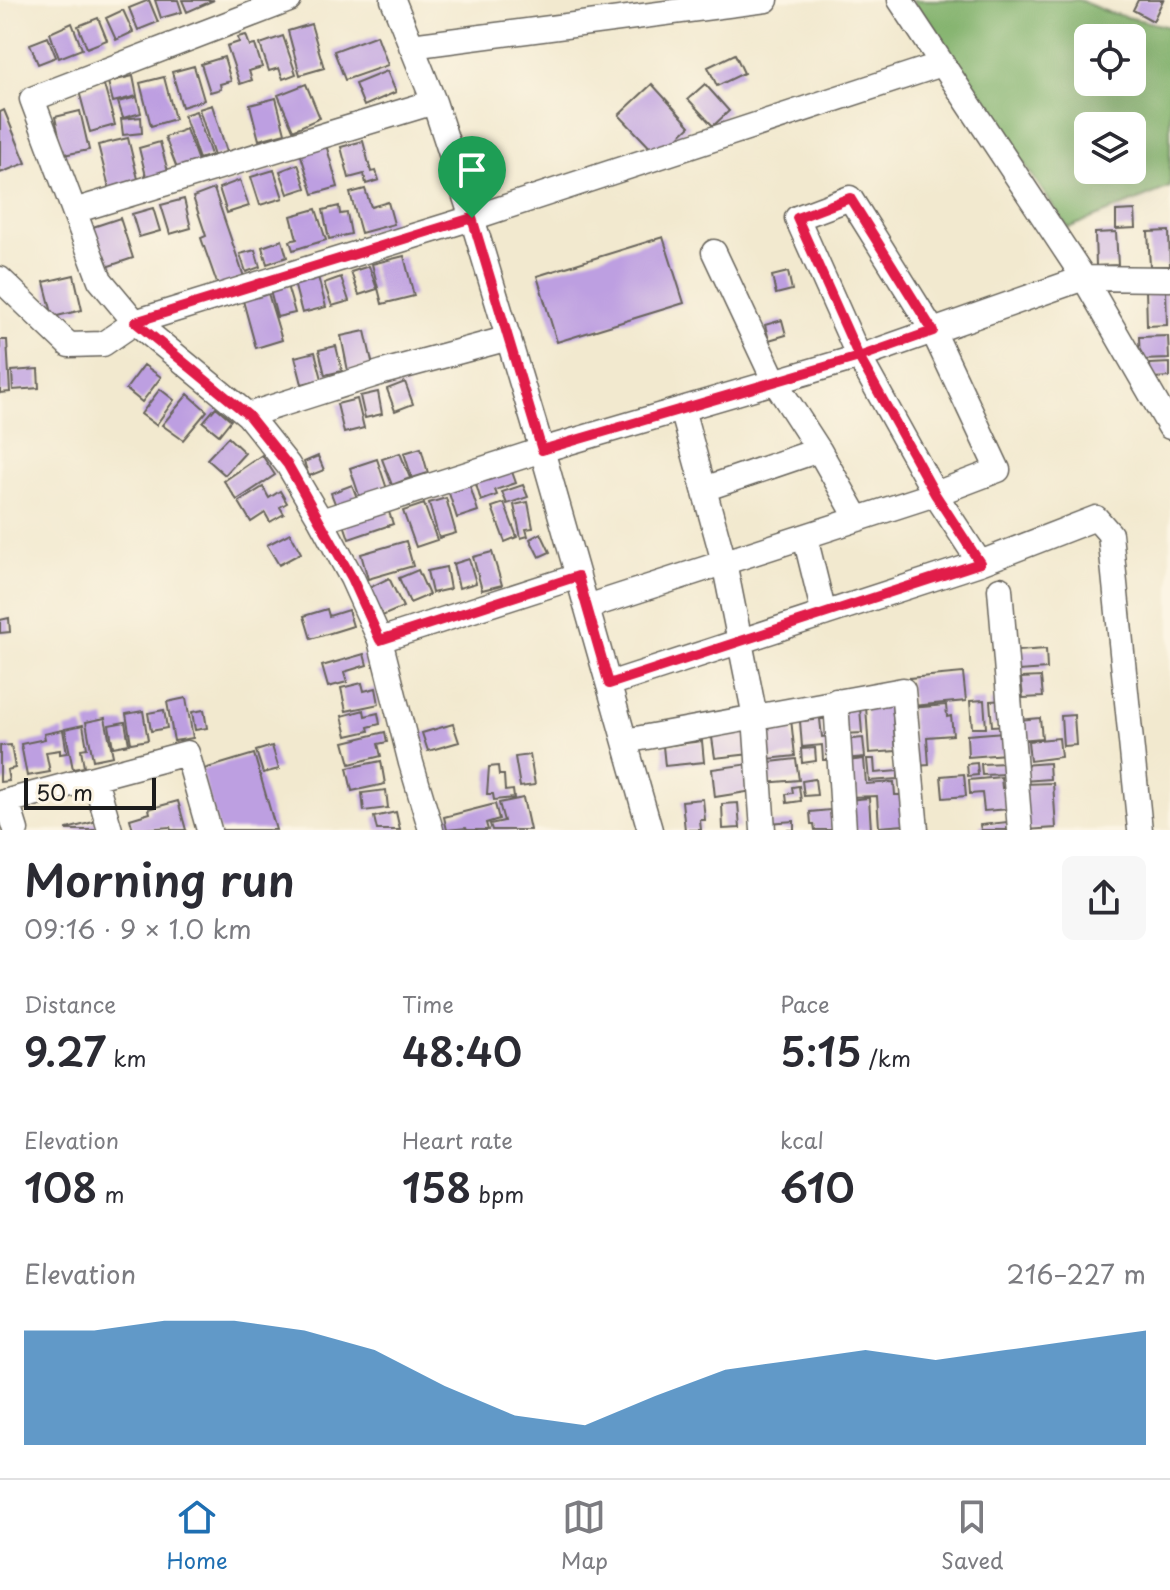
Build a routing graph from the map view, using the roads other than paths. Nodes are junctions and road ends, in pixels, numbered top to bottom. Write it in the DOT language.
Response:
graph roads {
  1 [pos="289,0"];
  2 [pos="393,0"];
  3 [pos="766,0"];
  4 [pos="900,0"];
  5 [pos="411,46"];
  6 [pos="942,64"];
  7 [pos="434,102"];
  8 [pos="74,211"];
  9 [pos="472,218"];
  10 [pos="714,252"];
  11 [pos="1084,278"];
  12 [pos="0,279"];
  13 [pos="1170,279"];
  14 [pos="135,322"];
  15 [pos="933,331"];
  16 [pos="509,338"];
  17 [pos="859,357"];
  18 [pos="775,382"];
  19 [pos="682,409"];
  20 [pos="248,415"];
  21 [pos="1170,427"];
  22 [pos="542,450"];
  23 [pos="819,450"];
  24 [pos="704,489"];
  25 [pos="935,494"];
  26 [pos="858,519"];
  27 [pos="321,521"];
  28 [pos="805,537"];
  29 [pos="724,562"];
  30 [pos="980,563"];
  31 [pos="578,576"];
  32 [pos="1000,589"];
  33 [pos="587,607"];
  34 [pos="824,614"];
  35 [pos="380,640"];
  36 [pos="739,642"];
  37 [pos="609,684"];
  38 [pos="836,701"];
  39 [pos="755,717"];
  40 [pos="625,741"];
  41 [pos="95,779"];
  42 [pos="4,802"];
  43 [pos="16,830"];
  44 [pos="110,830"];
  45 [pos="209,830"];
  46 [pos="431,830"];
  47 [pos="650,830"];
  48 [pos="763,830"];
  49 [pos="844,830"];
  50 [pos="916,830"];
  51 [pos="1020,830"];
  52 [pos="1140,830"];
  1 -- 8 [label="street"];
  2 -- 5 [label="street"];
  3 -- 5 [label="street"];
  4 -- 6 [label="street"];
  5 -- 7 [label="street"];
  6 -- 9 [label="street"];
  6 -- 11 [label="street"];
  7 -- 8 [label="street"];
  7 -- 9 [label="street"];
  8 -- 14 [label="street"];
  9 -- 14 [label="street"];
  9 -- 16 [label="street"];
  10 -- 18 [label="street"];
  11 -- 13 [label="street"];
  11 -- 15 [label="street"];
  11 -- 21 [label="street"];
  12 -- 14 [label="street"];
  14 -- 20 [label="street"];
  15 -- 17 [label="street"];
  15 -- 17 [label="street"];
  15 -- 25 [label="street"];
  16 -- 20 [label="street"];
  16 -- 22 [label="street"];
  17 -- 18 [label="street"];
  17 -- 25 [label="street"];
  18 -- 19 [label="street"];
  18 -- 23 [label="street"];
  19 -- 22 [label="street"];
  19 -- 24 [label="street"];
  20 -- 27 [label="street"];
  22 -- 27 [label="street"];
  22 -- 31 [label="street"];
  23 -- 24 [label="street"];
  23 -- 26 [label="street"];
  24 -- 29 [label="street"];
  25 -- 26 [label="street"];
  25 -- 30 [label="street"];
  26 -- 28 [label="street"];
  27 -- 35 [label="street"];
  28 -- 29 [label="street"];
  28 -- 34 [label="street"];
  29 -- 33 [label="street"];
  29 -- 36 [label="street"];
  30 -- 34 [label="street"];
  30 -- 52 [label="street"];
  31 -- 33 [label="street"];
  31 -- 35 [label="street"];
  32 -- 51 [label="street"];
  33 -- 37 [label="street"];
  34 -- 36 [label="street"];
  35 -- 46 [label="street"];
  36 -- 37 [label="street"];
  36 -- 39 [label="street"];
  37 -- 40 [label="street"];
  38 -- 39 [label="street"];
  38 -- 49 [label="street"];
  38 -- 50 [label="street"];
  39 -- 40 [label="street"];
  39 -- 48 [label="street"];
  40 -- 47 [label="street"];
  41 -- 42 [label="street"];
  41 -- 44 [label="street"];
  41 -- 45 [label="street"];
  42 -- 43 [label="street"];
}
